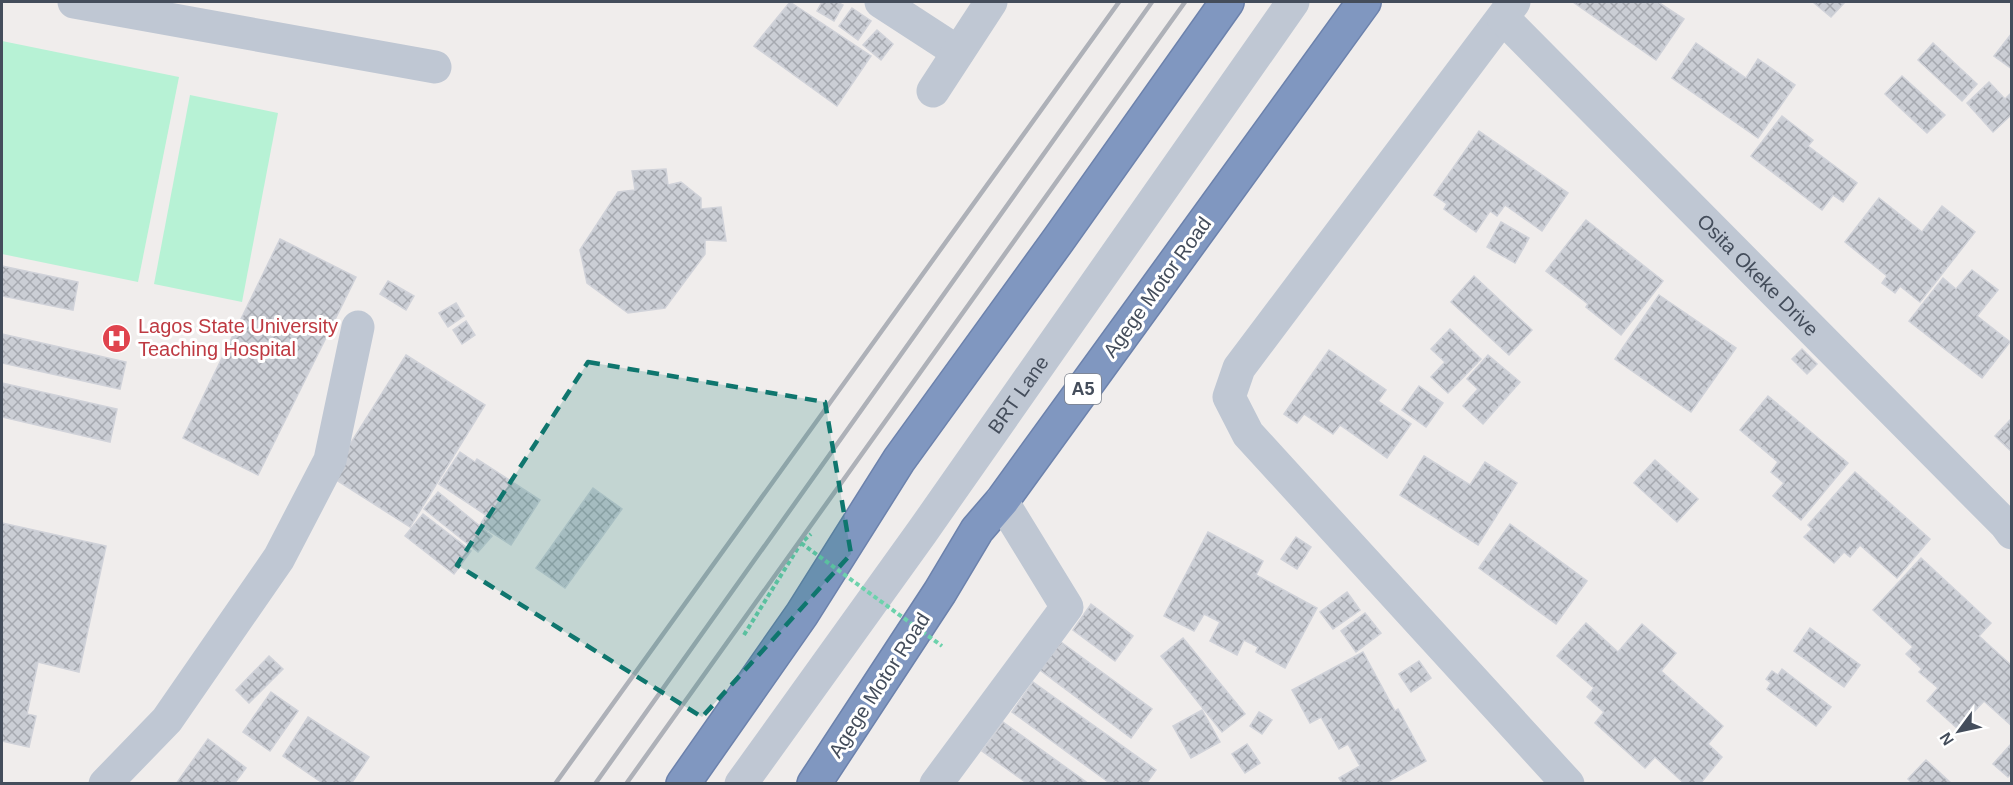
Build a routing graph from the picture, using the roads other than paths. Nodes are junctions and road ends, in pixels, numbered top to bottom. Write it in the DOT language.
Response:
graph roads {
  1 [pos="74,2"];
  2 [pos="881,2"];
  3 [pos="992,2"];
  4 [pos="1227,2"];
  5 [pos="1293,2"];
  6 [pos="1364,2"];
  7 [pos="1508,10"];
  8 [pos="958,52"];
  9 [pos="435,67"];
  10 [pos="933,91"];
  11 [pos="358,327"];
  12 [pos="1002,501"];
  13 [pos="2012,533"];
  14 [pos="105,783"];
  15 [pos="683,783"];
  16 [pos="741,783"];
  17 [pos="814,783"];
  18 [pos="936,783"];
  19 [pos="1568,783"];
  1 -- 9 [label="street"];
  2 -- 8 [label="street"];
  3 -- 8 [label="street"];
  4 -- 15 [label="highway"];
  5 -- 16 [label="street, BRT Lane"];
  6 -- 12 [label="highway, Agege Motor Road / A5"];
  7 -- 13 [label="street, Osita Okeke Drive"];
  7 -- 19 [label="street"];
  8 -- 10 [label="street"];
  11 -- 14 [label="street"];
  12 -- 17 [label="highway, Agege Motor Road / A5"];
  12 -- 18 [label="street"];
}
